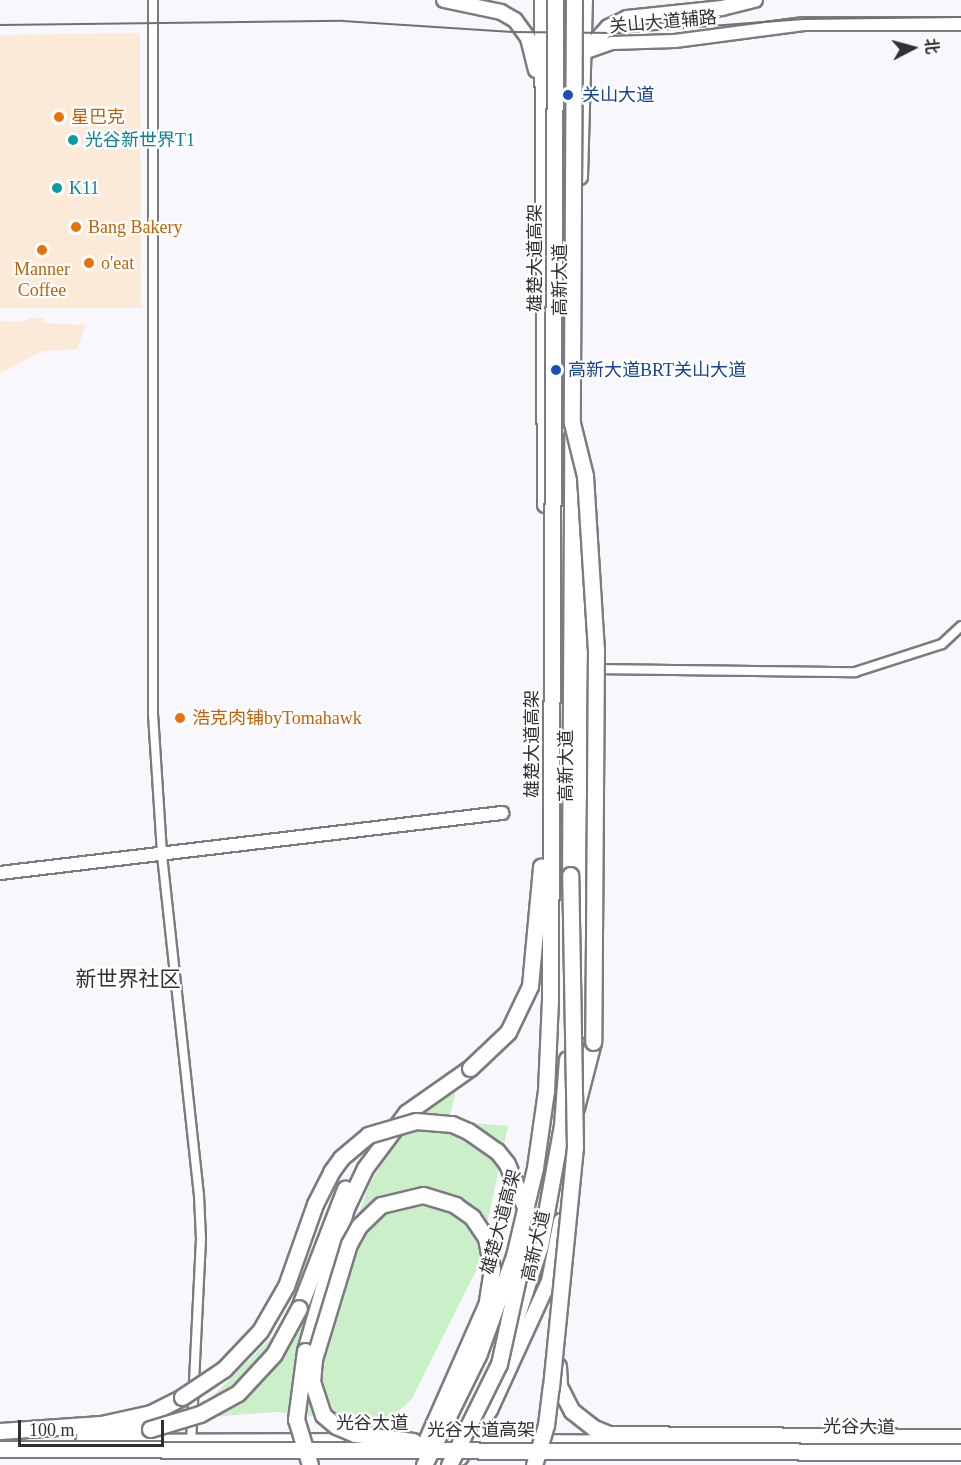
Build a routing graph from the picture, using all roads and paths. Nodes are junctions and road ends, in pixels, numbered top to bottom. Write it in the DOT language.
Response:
graph roads {
  1 [pos="153,0"];
  2 [pos="444,0"];
  3 [pos="542,0"];
  4 [pos="555,0"];
  5 [pos="574,0"];
  6 [pos="585,0"];
  7 [pos="755,0"];
  8 [pos="961,24"];
  9 [pos="585,48"];
  10 [pos="545,113"];
  11 [pos="572,423"];
  12 [pos="961,626"];
  13 [pos="584,669"];
  14 [pos="552,702"];
  15 [pos="502,813"];
  16 [pos="162,855"];
  17 [pos="0,873"];
  18 [pos="570,875"];
  19 [pos="406,1113"];
  20 [pos="572,1125"];
  21 [pos="556,1342"];
  22 [pos="499,1364"];
  23 [pos="0,1431"];
  24 [pos="961,1437"];
  25 [pos="0,1440"];
  26 [pos="191,1441"];
  27 [pos="431,1441"];
  28 [pos="471,1441"];
  29 [pos="961,1446"];
  30 [pos="0,1449"];
  31 [pos="547,1450"];
  32 [pos="961,1452"];
  33 [pos="310,1465"];
  34 [pos="416,1465"];
  35 [pos="424,1465"];
  36 [pos="448,1465"];
  37 [pos="456,1465"];
  38 [pos="534,1465"];
  1 -- 16 [label="street"];
  2 -- 10 [label="main road"];
  3 -- 10 [label="main road, 高新大道"];
  4 -- 14 [label="highway, 雄楚大道高架, bridge"];
  5 -- 11 [label="highway, 雄楚大道高架, bridge"];
  6 -- 9 [label="main road, 高新大道"];
  7 -- 9 [label="main road"];
  8 -- 9 [label="street, 关山大道辅路"];
  9 -- 13 [label="main road, 高新大道"];
  10 -- 27 [label="main road, 高新大道"];
  11 -- 18 [label="highway, 雄楚大道高架, bridge"];
  11 -- 20 [label="highway, bridge"];
  12 -- 13 [label="street"];
  13 -- 20 [label="main road, 高新大道"];
  14 -- 19 [label="highway, bridge"];
  14 -- 35 [label="highway, 雄楚大道高架, bridge"];
  15 -- 16 [label="street"];
  16 -- 17 [label="street"];
  16 -- 26 [label="street"];
  18 -- 21 [label="highway, bridge"];
  18 -- 22 [label="highway, 雄楚大道高架, bridge"];
  19 -- 25 [label="highway, bridge"];
  19 -- 33 [label="highway, bridge"];
  20 -- 28 [label="main road, 高新大道"];
  21 -- 24 [label="highway, bridge"];
  21 -- 38 [label="highway, bridge"];
  22 -- 23 [label="highway, bridge"];
  22 -- 36 [label="highway, 雄楚大道高架, bridge"];
  25 -- 26 [label="main road, 光谷大道"];
  26 -- 27 [label="main road, 光谷大道"];
  27 -- 28 [label="main road, 光谷大道"];
  27 -- 34 [label="main road, 高新大道"];
  28 -- 29 [label="main road, 光谷大道"];
  28 -- 37 [label="main road, 高新大道"];
  30 -- 31 [label="highway, 光谷大道高架, bridge"];
  31 -- 32 [label="highway, 光谷大道高架, bridge"];
  31 -- 34 [label="highway, bridge"];
}
